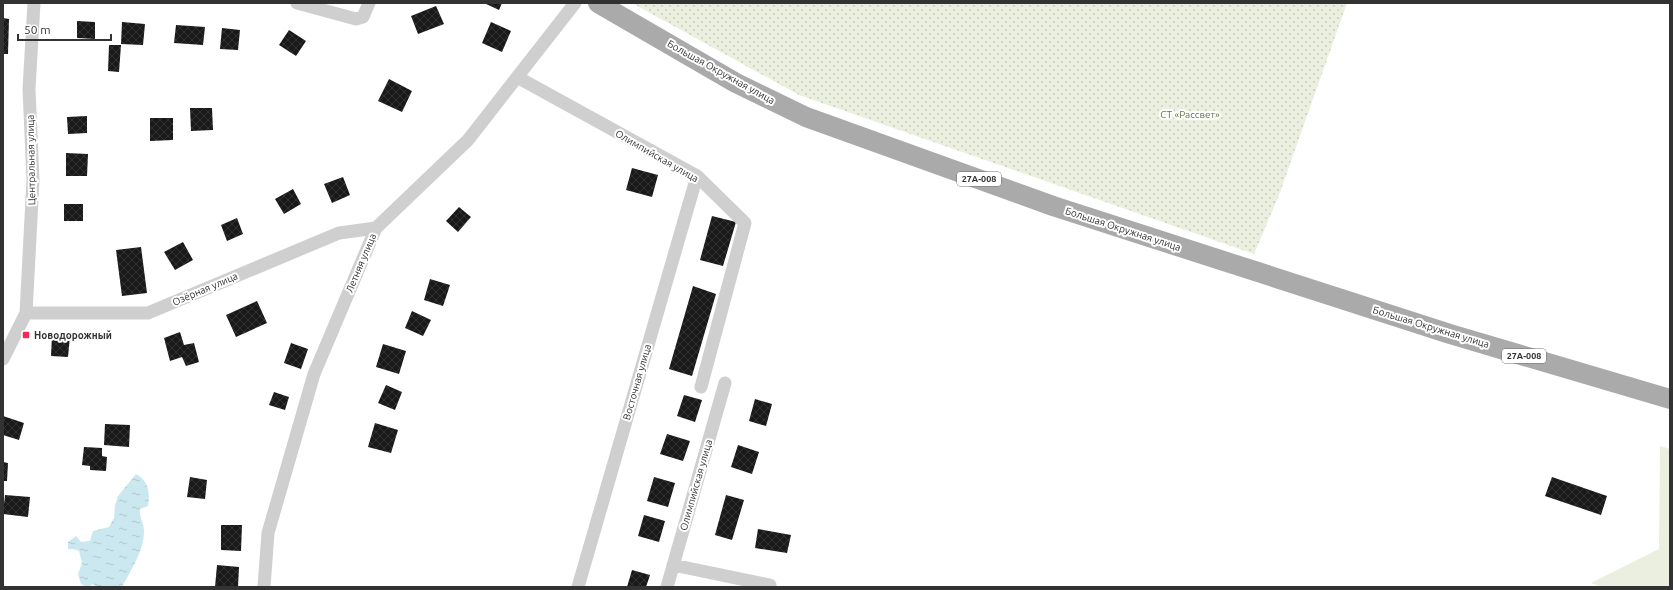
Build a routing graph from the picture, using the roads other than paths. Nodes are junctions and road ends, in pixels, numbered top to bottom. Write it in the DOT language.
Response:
graph roads {
  1 [pos="34,3"];
  2 [pos="297,3"];
  3 [pos="368,3"];
  4 [pos="575,3"];
  5 [pos="598,3"];
  6 [pos="517,77"];
  7 [pos="697,176"];
  8 [pos="376,228"];
  9 [pos="26,313"];
  10 [pos="3,359"];
  11 [pos="725,383"];
  12 [pos="701,387"];
  13 [pos="1670,398"];
  14 [pos="673,566"];
  15 [pos="770,585"];
  16 [pos="264,587"];
  17 [pos="578,587"];
  18 [pos="667,587"];
  1 -- 9 [label="street, Центральная улица"];
  2 -- 3 [label="street"];
  4 -- 6 [label="street, Летняя улица"];
  5 -- 13 [label="main road, Большая Окружная улица / 27А-008"];
  6 -- 7 [label="street, Олимпийская улица"];
  6 -- 8 [label="street, Летняя улица"];
  7 -- 12 [label="street, Олимпийская улица"];
  7 -- 17 [label="street, Восточная улица"];
  8 -- 9 [label="street, Озёрная улица"];
  8 -- 16 [label="street, Летняя улица"];
  9 -- 10 [label="street, Центральная улица"];
  11 -- 14 [label="street, Олимпийская улица"];
  14 -- 15 [label="street"];
  14 -- 18 [label="street, Олимпийская улица"];
}
